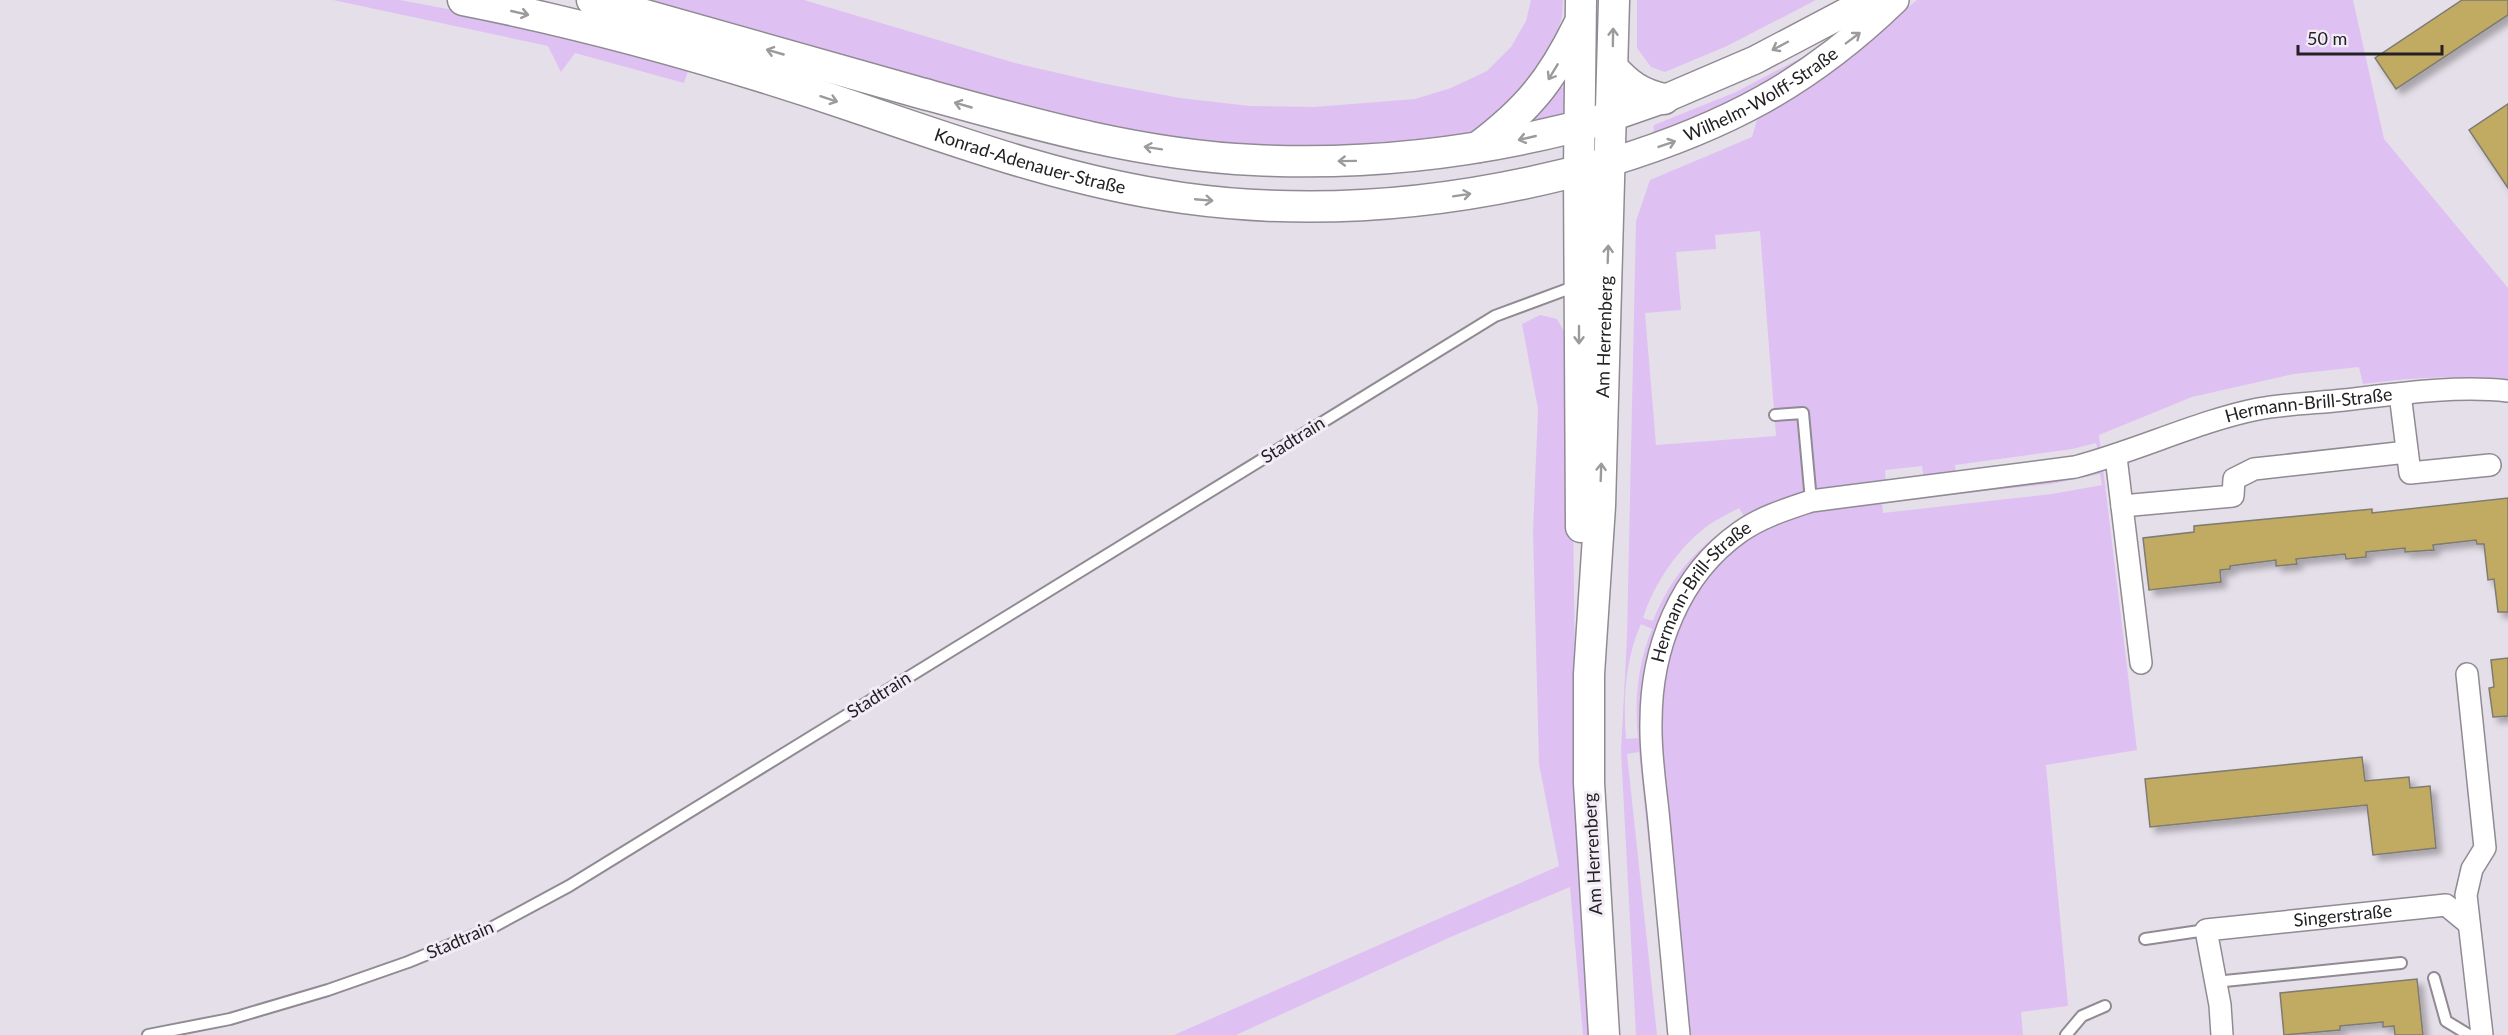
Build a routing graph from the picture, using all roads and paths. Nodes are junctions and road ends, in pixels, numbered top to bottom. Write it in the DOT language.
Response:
graph roads {
  1 [pos="463,0"];
  2 [pos="592,0"];
  3 [pos="1614,0"];
  4 [pos="1869,0"];
  5 [pos="1895,0"];
  6 [pos="1581,10"];
  7 [pos="1613,68"];
  8 [pos="1664,99"];
  9 [pos="1612,117"];
  10 [pos="1580,126"];
  11 [pos="1475,149"];
  12 [pos="1611,162"];
  13 [pos="1579,171"];
  14 [pos="1515,187"];
  15 [pos="1579,245"];
  16 [pos="1579,285"];
  17 [pos="2508,391"];
  18 [pos="2400,394"];
  19 [pos="1775,415"];
  20 [pos="2407,452"];
  21 [pos="2116,457"];
  22 [pos="2490,465"];
  23 [pos="1811,501"];
  24 [pos="2122,506"];
  25 [pos="2141,663"];
  26 [pos="1589,674"];
  27 [pos="2467,674"];
  28 [pos="2469,924"];
  29 [pos="2206,930"];
  30 [pos="2145,939"];
  31 [pos="2401,963"];
  32 [pos="2434,978"];
  33 [pos="2215,982"];
  34 [pos="2105,1006"];
  35 [pos="148,1035"];
  36 [pos="1604,1035"];
  37 [pos="1679,1035"];
  38 [pos="2066,1035"];
  39 [pos="2222,1035"];
  40 [pos="2469,1035"];
  41 [pos="2482,1035"];
  1 -- 14 [label="main road, Konrad-Adenauer-Straße, one-way"];
  11 -- 2 [label="main road, Konrad-Adenauer-Straße, one-way"];
  7 -- 3 [label="main road, Am Herrenberg, one-way"];
  4 -- 8 [label="street, Wilhelm-Wolff-Straße, one-way"];
  12 -- 5 [label="street, Wilhelm-Wolff-Straße, one-way"];
  6 -- 10 [label="main road, Am Herrenberg"];
  6 -- 11 [label="main road, one-way"];
  7 -- 8 [label="main road"];
  7 -- 9 [label="main road, Am Herrenberg"];
  8 -- 9 [label="street, Wilhelm-Wolff-Straße"];
  9 -- 10 [label="main road, Konrad-Adenauer-Straße"];
  9 -- 12 [label="main road, Am Herrenberg"];
  10 -- 11 [label="main road, Konrad-Adenauer-Straße, one-way"];
  10 -- 13 [label="main road, Am Herrenberg"];
  12 -- 13 [label="main road, Konrad-Adenauer-Straße"];
  26 -- 12 [label="main road, Am Herrenberg, one-way"];
  13 -- 14 [label="main road, Konrad-Adenauer-Straße"];
  13 -- 15 [label="main road, Am Herrenberg"];
  14 -- 15 [label="main road"];
  15 -- 16 [label="main road, Am Herrenberg"];
  16 -- 26 [label="main road, Am Herrenberg, one-way"];
  16 -- 35 [label="lane, Stadtrain"];
  17 -- 18 [label="street, Hermann-Brill-Straße"];
  18 -- 20 [label="street"];
  18 -- 21 [label="street, Hermann-Brill-Straße"];
  19 -- 23 [label="lane"];
  20 -- 22 [label="street"];
  20 -- 24 [label="street"];
  21 -- 23 [label="street, Hermann-Brill-Straße"];
  21 -- 24 [label="street"];
  23 -- 37 [label="street, Hermann-Brill-Straße"];
  24 -- 25 [label="street"];
  26 -- 36 [label="main road, Am Herrenberg"];
  27 -- 28 [label="street"];
  28 -- 29 [label="street, Singerstraße"];
  28 -- 41 [label="street"];
  29 -- 30 [label="lane"];
  29 -- 33 [label="street"];
  31 -- 33 [label="lane"];
  32 -- 40 [label="lane"];
  33 -- 39 [label="street"];
  34 -- 38 [label="lane"];
}
